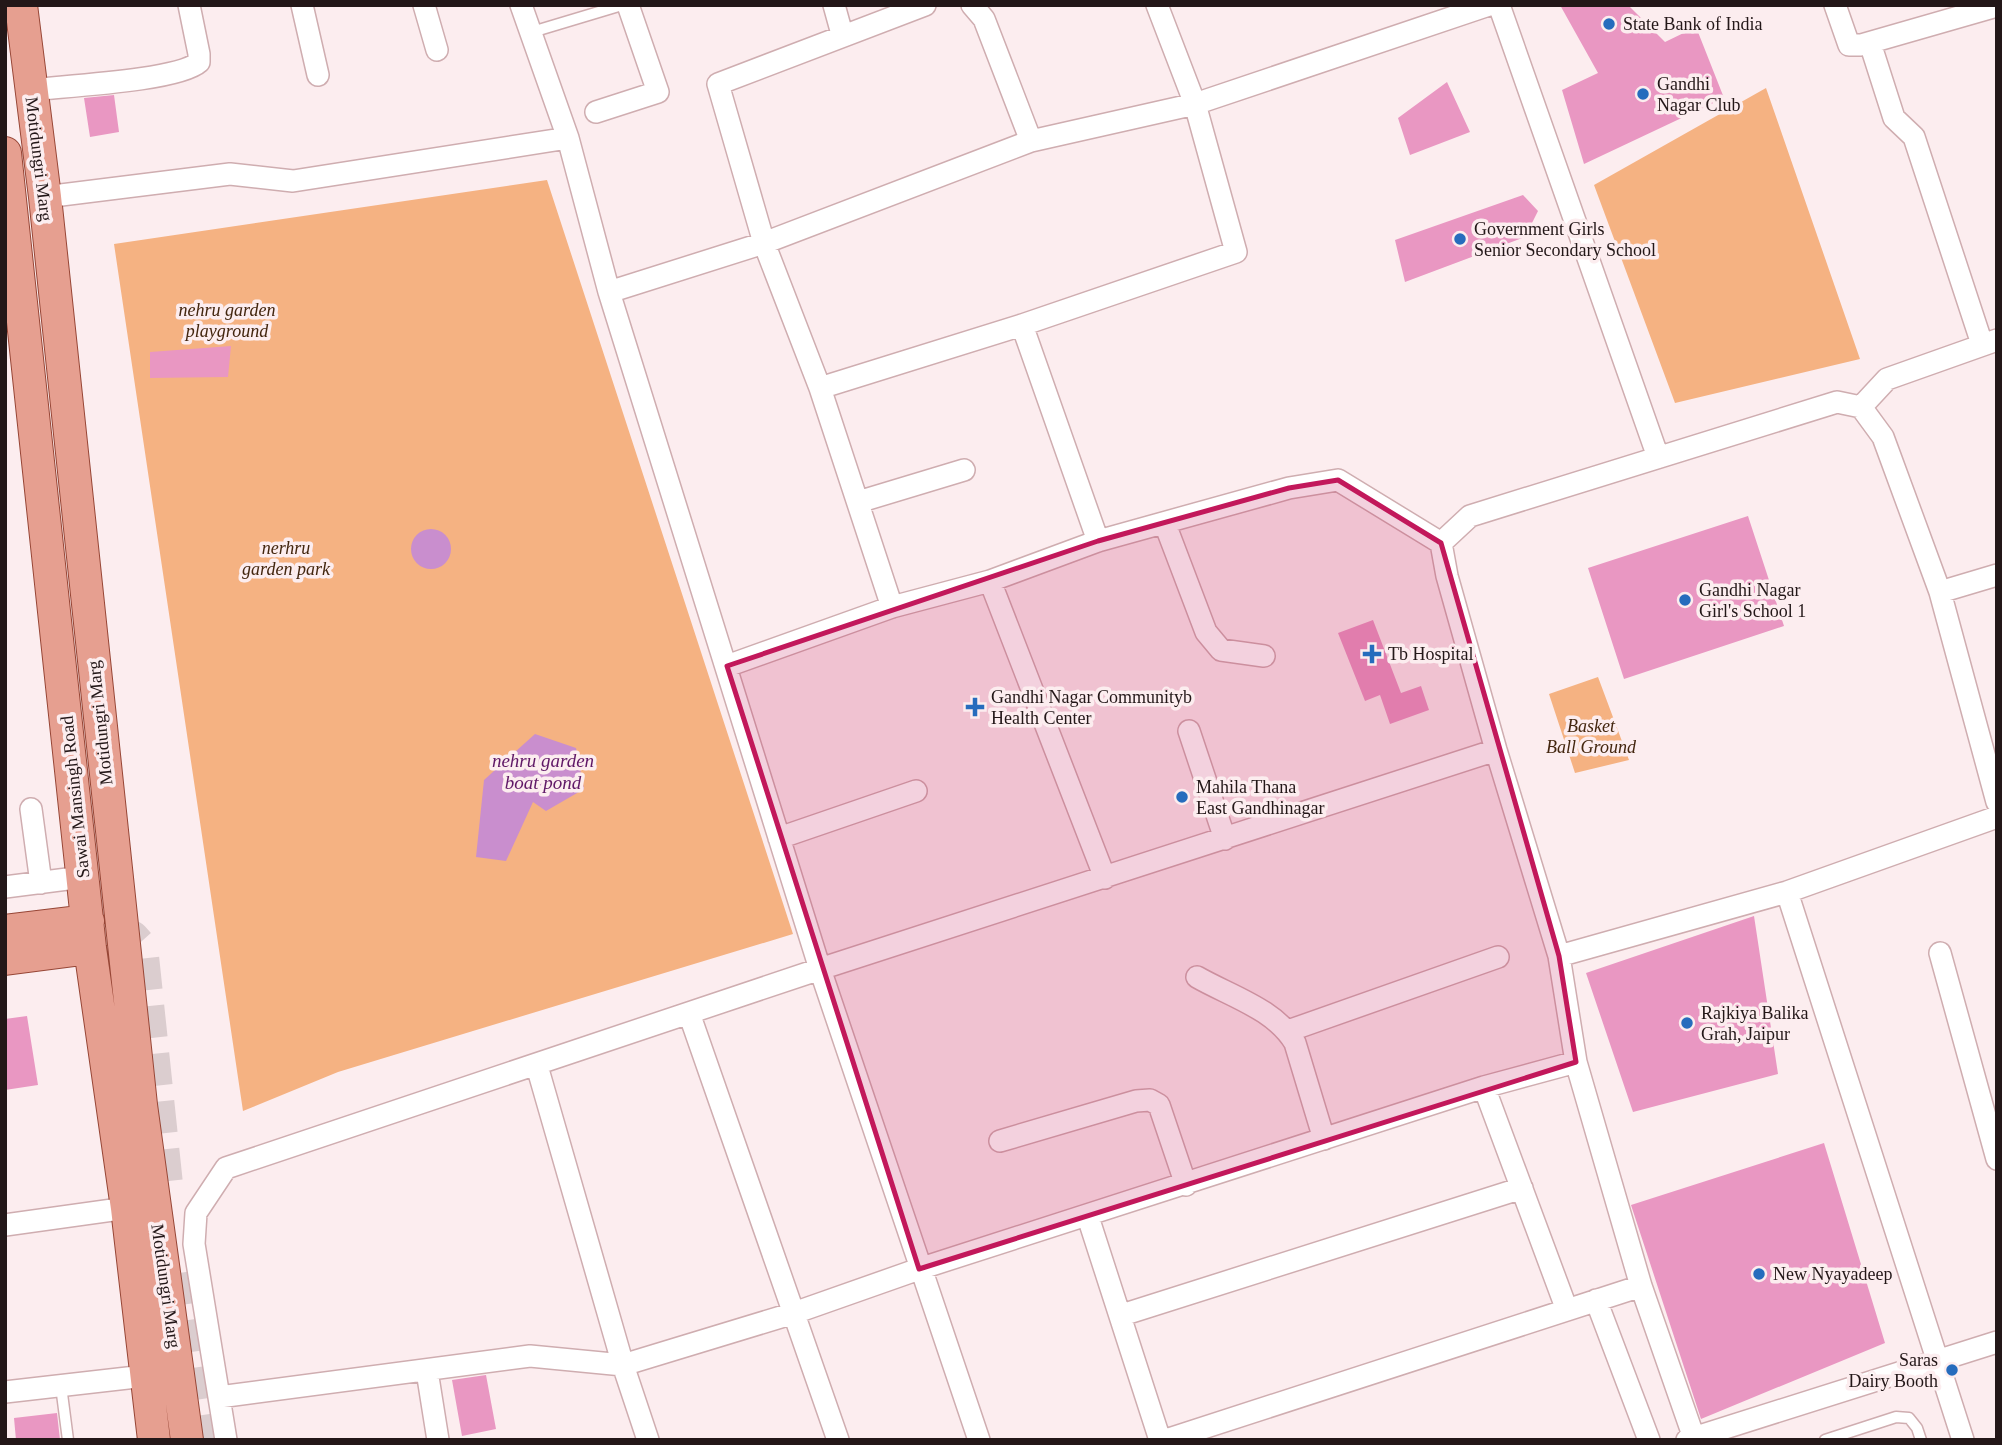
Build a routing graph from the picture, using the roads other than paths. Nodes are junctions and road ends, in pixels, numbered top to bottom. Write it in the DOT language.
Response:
graph roads {
  1 [pos="21,5"];
  2 [pos="189,5"];
  3 [pos="302,5"];
  4 [pos="424,5"];
  5 [pos="521,5"];
  6 [pos="622,5"];
  7 [pos="628,5"];
  8 [pos="834,5"];
  9 [pos="925,5"];
  10 [pos="972,5"];
  11 [pos="1157,5"];
  12 [pos="1489,5"];
  13 [pos="1499,5"];
  14 [pos="1835,5"];
  15 [pos="1997,6"];
  16 [pos="532,32"];
  17 [pos="842,34"];
  18 [pos="1870,43"];
  19 [pos="437,50"];
  20 [pos="318,75"];
  21 [pos="30,90"];
  22 [pos="1195,104"];
  23 [pos="596,112"];
  24 [pos="568,138"];
  25 [pos="1031,141"];
  26 [pos="5,153"];
  27 [pos="45,197"];
  28 [pos="9,227"];
  29 [pos="764,243"];
  30 [pos="609,292"];
  31 [pos="1022,326"];
  32 [pos="1990,342"];
  33 [pos="820,388"];
  34 [pos="1861,407"];
  35 [pos="1658,457"];
  36 [pos="964,470"];
  37 [pos="858,502"];
  38 [pos="1165,524"];
  39 [pos="1098,541"];
  40 [pos="1441,543"];
  41 [pos="1997,575"];
  42 [pos="990,581"];
  43 [pos="1940,592"];
  44 [pos="892,607"];
  45 [pos="1264,656"];
  46 [pos="727,667"];
  47 [pos="1189,732"];
  48 [pos="1496,750"];
  49 [pos="916,791"];
  50 [pos="1997,802"];
  51 [pos="31,808"];
  52 [pos="1997,817"];
  53 [pos="779,838"];
  54 [pos="1225,839"];
  55 [pos="83,877"];
  56 [pos="1105,878"];
  57 [pos="41,883"];
  58 [pos="5,887"];
  59 [pos="1787,892"];
  60 [pos="5,932"];
  61 [pos="89,934"];
  62 [pos="1940,953"];
  63 [pos="1559,956"];
  64 [pos="1498,957"];
  65 [pos="5,959"];
  66 [pos="820,970"];
  67 [pos="1197,977"];
  68 [pos="690,1016"];
  69 [pos="1288,1031"];
  70 [pos="1576,1062"];
  71 [pos="537,1066"];
  72 [pos="1484,1087"];
  73 [pos="1324,1139"];
  74 [pos="1000,1142"];
  75 [pos="1997,1159"];
  76 [pos="1186,1185"];
  77 [pos="1522,1188"];
  78 [pos="127,1209"];
  79 [pos="1088,1217"];
  80 [pos="5,1224"];
  81 [pos="919,1269"];
  82 [pos="1641,1286"];
  83 [pos="1596,1300"];
  84 [pos="1567,1310"];
  85 [pos="794,1313"];
  86 [pos="1122,1315"];
  87 [pos="1997,1342"];
  88 [pos="1938,1361"];
  89 [pos="622,1365"];
  90 [pos="427,1371"];
  91 [pos="145,1376"];
  92 [pos="61,1385"];
  93 [pos="5,1392"];
  94 [pos="219,1397"];
  95 [pos="1691,1439"];
  96 [pos="68,1440"];
  97 [pos="154,1440"];
  98 [pos="187,1440"];
  99 [pos="226,1440"];
  100 [pos="438,1440"];
  101 [pos="648,1440"];
  102 [pos="838,1440"];
  103 [pos="979,1440"];
  104 [pos="1160,1440"];
  105 [pos="1166,1440"];
  106 [pos="1650,1440"];
  107 [pos="1825,1440"];
  108 [pos="1921,1440"];
  109 [pos="1963,1440"];
  1 -- 21 [label="main road, Motidungri Marg"];
  2 -- 21 [label="street"];
  3 -- 20 [label="street"];
  4 -- 19 [label="street"];
  5 -- 16 [label="street"];
  6 -- 16 [label="lane"];
  7 -- 23 [label="street"];
  8 -- 17 [label="street"];
  9 -- 17 [label="street"];
  10 -- 25 [label="street"];
  11 -- 22 [label="street"];
  12 -- 22 [label="street"];
  13 -- 35 [label="street"];
  14 -- 18 [label="street"];
  15 -- 18 [label="street"];
  16 -- 24 [label="street"];
  17 -- 29 [label="street"];
  18 -- 32 [label="street"];
  21 -- 27 [label="main road, Motidungri Marg"];
  22 -- 25 [label="street"];
  22 -- 31 [label="street"];
  24 -- 27 [label="street"];
  24 -- 30 [label="street"];
  25 -- 29 [label="street"];
  26 -- 28 [label="main road, Sawai Mansingh Road"];
  27 -- 98 [label="main road, Motidungri Marg"];
  28 -- 55 [label="main road, Sawai Mansingh Road"];
  29 -- 30 [label="street"];
  29 -- 33 [label="street"];
  30 -- 46 [label="street"];
  31 -- 33 [label="street"];
  31 -- 39 [label="street"];
  32 -- 34 [label="street"];
  33 -- 37 [label="street"];
  34 -- 35 [label="street"];
  34 -- 43 [label="street"];
  35 -- 40 [label="street"];
  36 -- 37 [label="street"];
  37 -- 44 [label="street"];
  38 -- 39 [label="street"];
  38 -- 40 [label="street"];
  38 -- 45 [label="street"];
  39 -- 42 [label="street"];
  40 -- 48 [label="street"];
  41 -- 43 [label="street"];
  42 -- 44 [label="street"];
  42 -- 56 [label="street"];
  43 -- 50 [label="street"];
  44 -- 46 [label="street"];
  46 -- 53 [label="street"];
  47 -- 54 [label="street"];
  48 -- 54 [label="street"];
  48 -- 63 [label="street"];
  49 -- 53 [label="street"];
  51 -- 57 [label="street"];
  52 -- 59 [label="street"];
  53 -- 66 [label="street"];
  54 -- 56 [label="street"];
  55 -- 57 [label="street"];
  55 -- 61 [label="main road, Sawai Mansingh Road"];
  56 -- 66 [label="street"];
  57 -- 58 [label="street"];
  59 -- 63 [label="street"];
  59 -- 88 [label="street"];
  60 -- 61 [label="main road"];
  61 -- 65 [label="main road"];
  61 -- 78 [label="main road, Sawai Mansingh Road"];
  62 -- 75 [label="street"];
  63 -- 70 [label="street"];
  64 -- 69 [label="street"];
  66 -- 68 [label="street"];
  66 -- 81 [label="street"];
  67 -- 69 [label="street"];
  68 -- 71 [label="street"];
  68 -- 85 [label="street"];
  69 -- 73 [label="street"];
  70 -- 72 [label="street"];
  70 -- 82 [label="street"];
  71 -- 89 [label="street"];
  71 -- 94 [label="street"];
  72 -- 73 [label="street"];
  72 -- 77 [label="street"];
  73 -- 76 [label="street"];
  74 -- 76 [label="street"];
  76 -- 79 [label="street"];
  77 -- 84 [label="street"];
  77 -- 86 [label="street"];
  78 -- 80 [label="street"];
  78 -- 91 [label="main road, Sawai Mansingh Road"];
  79 -- 81 [label="street"];
  79 -- 86 [label="street"];
  81 -- 85 [label="street"];
  81 -- 103 [label="street"];
  82 -- 83 [label="street"];
  82 -- 95 [label="street"];
  83 -- 84 [label="street"];
  83 -- 106 [label="street"];
  84 -- 105 [label="street"];
  85 -- 89 [label="street"];
  85 -- 102 [label="street"];
  86 -- 104 [label="street"];
  87 -- 88 [label="street"];
  88 -- 95 [label="street"];
  88 -- 109 [label="street"];
  89 -- 90 [label="street"];
  89 -- 101 [label="street"];
  90 -- 94 [label="street"];
  90 -- 100 [label="street"];
  91 -- 92 [label="street"];
  91 -- 97 [label="main road, Sawai Mansingh Road"];
  92 -- 93 [label="street"];
  92 -- 96 [label="lane"];
  94 -- 99 [label="street"];
  107 -- 108 [label="lane"];
}
